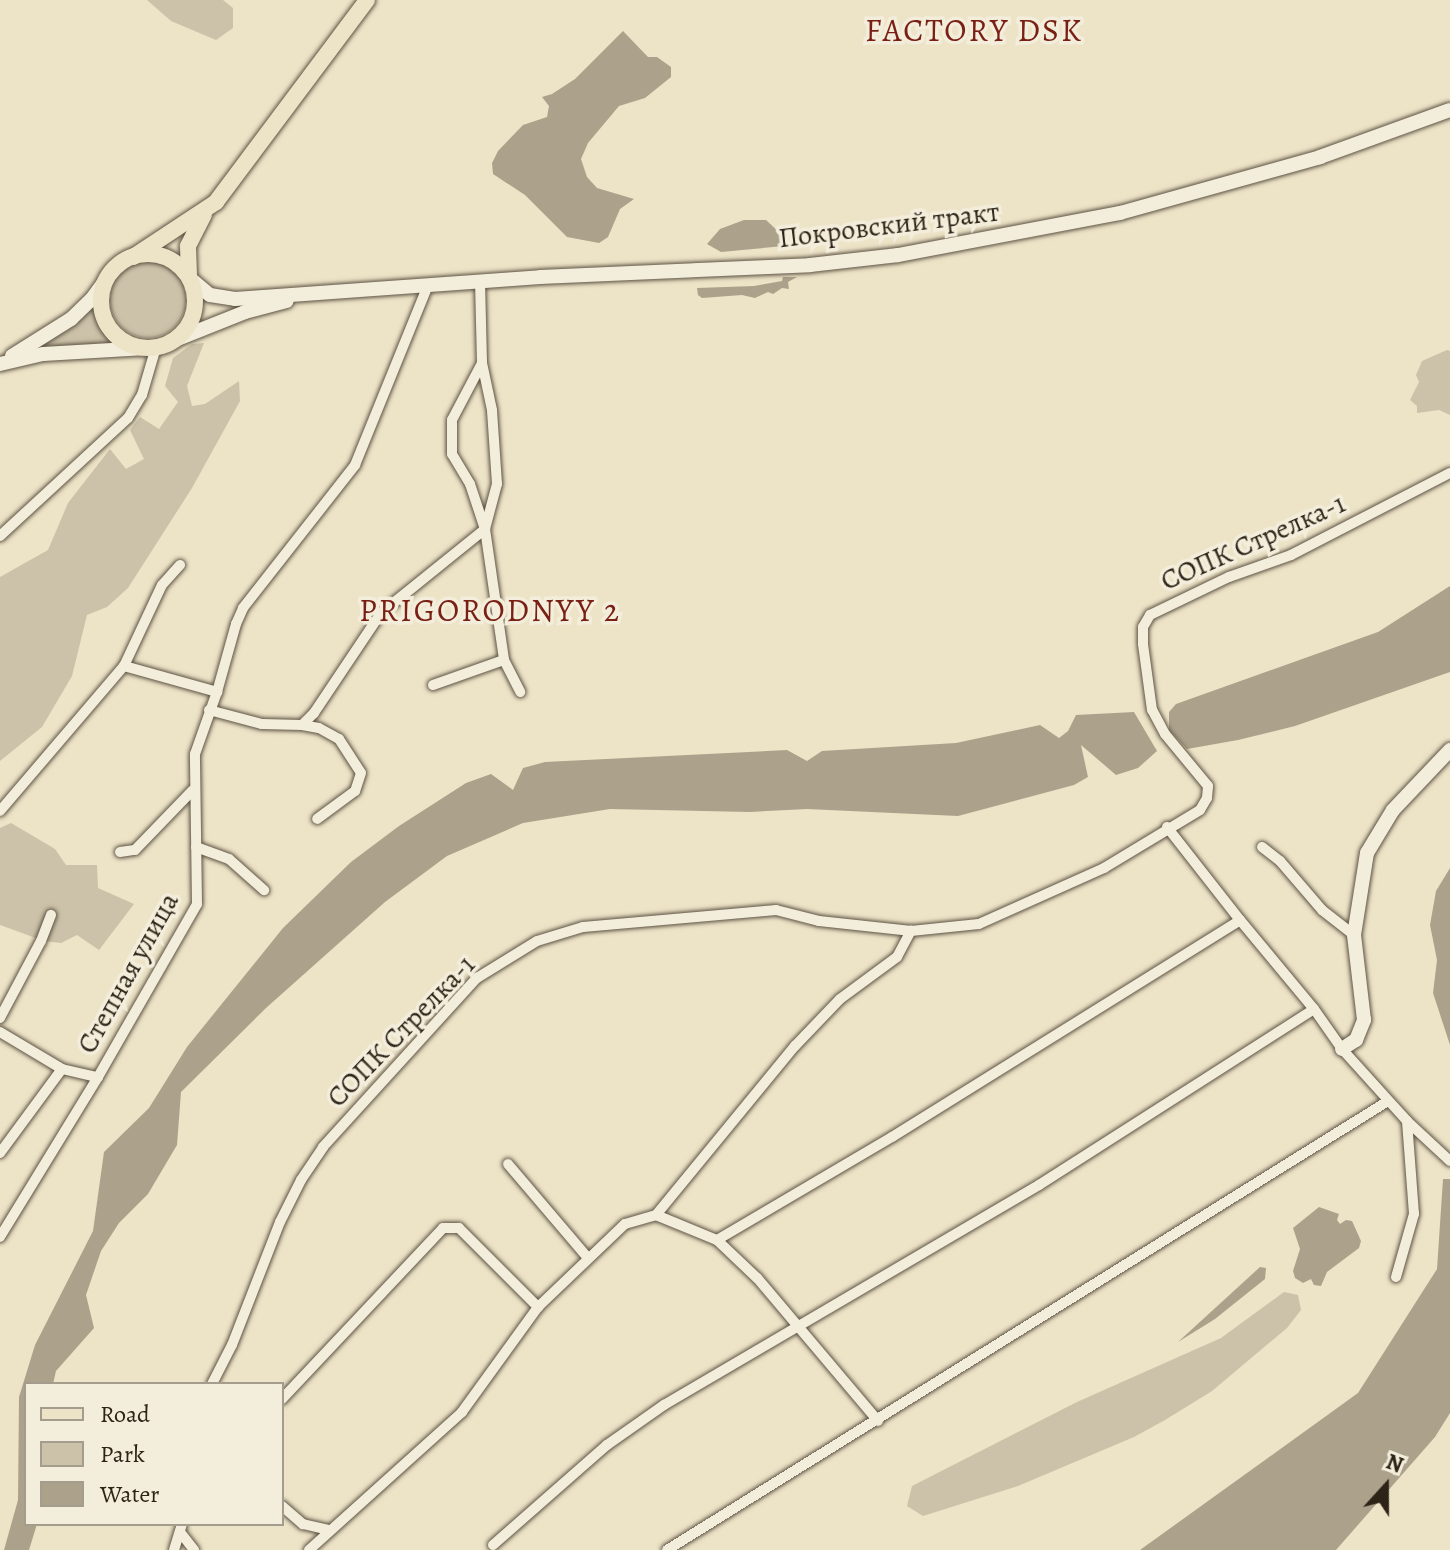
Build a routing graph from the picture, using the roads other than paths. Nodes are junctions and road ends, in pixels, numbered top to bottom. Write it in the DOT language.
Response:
graph roads {
  1 [pos="367,0"];
  2 [pos="1450,110"];
  3 [pos="207,210"];
  4 [pos="133,257"];
  5 [pos="111,272"];
  6 [pos="190,278"];
  7 [pos="480,281"];
  8 [pos="428,285"];
  9 [pos="318,292"];
  10 [pos="175,340"];
  11 [pos="151,348"];
  12 [pos="482,363"];
  13 [pos="0,364"];
  14 [pos="1450,473"];
  15 [pos="485,529"];
  16 [pos="0,536"];
  17 [pos="180,565"];
  18 [pos="504,660"];
  19 [pos="124,666"];
  20 [pos="433,685"];
  21 [pos="217,692"];
  22 [pos="520,692"];
  23 [pos="209,710"];
  24 [pos="302,725"];
  25 [pos="1450,750"];
  26 [pos="193,790"];
  27 [pos="0,811"];
  28 [pos="317,819"];
  29 [pos="1167,827"];
  30 [pos="196,847"];
  31 [pos="1262,847"];
  32 [pos="120,852"];
  33 [pos="264,890"];
  34 [pos="51,915"];
  35 [pos="1240,920"];
  36 [pos="911,931"];
  37 [pos="1354,935"];
  38 [pos="1314,1009"];
  39 [pos="0,1018"];
  40 [pos="0,1032"];
  41 [pos="1342,1049"];
  42 [pos="62,1069"];
  43 [pos="98,1077"];
  44 [pos="1388,1101"];
  45 [pos="1407,1121"];
  46 [pos="0,1153"];
  47 [pos="1450,1161"];
  48 [pos="508,1164"];
  49 [pos="656,1215"];
  50 [pos="0,1237"];
  51 [pos="717,1240"];
  52 [pos="588,1258"];
  53 [pos="1396,1277"];
  54 [pos="538,1307"];
  55 [pos="798,1326"];
  56 [pos="213,1382"];
  57 [pos="284,1397"];
  58 [pos="878,1421"];
  59 [pos="284,1508"];
  60 [pos="181,1528"];
  61 [pos="328,1530"];
  62 [pos="493,1545"];
  63 [pos="174,1550"];
  64 [pos="194,1550"];
  65 [pos="309,1550"];
  66 [pos="667,1550"];
  1 -- 3 [label="main road"];
  2 -- 7 [label="main road, Покровский тракт"];
  3 -- 4 [label="main road"];
  3 -- 6 [label="main road"];
  4 -- 5 [label="main road"];
  4 -- 6 [label="main road"];
  5 -- 11 [label="main road"];
  5 -- 13 [label="main road"];
  6 -- 9 [label="main road"];
  6 -- 10 [label="main road"];
  7 -- 8 [label="main road, Покровский тракт"];
  7 -- 12 [label="street"];
  8 -- 9 [label="main road, Покровский тракт"];
  8 -- 21 [label="street, Степная улица"];
  9 -- 10 [label="main road"];
  10 -- 11 [label="main road"];
  11 -- 13 [label="main road"];
  11 -- 16 [label="street"];
  12 -- 15 [label="street"];
  12 -- 15 [label="street"];
  14 -- 29 [label="street, СОПК Стрелка-1"];
  15 -- 18 [label="street"];
  15 -- 24 [label="street"];
  17 -- 19 [label="street"];
  18 -- 20 [label="street"];
  18 -- 22 [label="street"];
  19 -- 21 [label="street"];
  19 -- 27 [label="street"];
  21 -- 23 [label="street, Степная улица"];
  23 -- 24 [label="street"];
  23 -- 26 [label="street, Степная улица"];
  24 -- 28 [label="street"];
  25 -- 37 [label="main road"];
  26 -- 30 [label="street, Степная улица"];
  26 -- 32 [label="street"];
  29 -- 35 [label="street"];
  29 -- 36 [label="street, СОПК Стрелка-1"];
  30 -- 33 [label="street"];
  30 -- 43 [label="street, Степная улица"];
  31 -- 37 [label="street"];
  34 -- 39 [label="street"];
  35 -- 38 [label="street"];
  35 -- 51 [label="street"];
  36 -- 49 [label="street"];
  36 -- 56 [label="street, СОПК Стрелка-1"];
  37 -- 41 [label="main road"];
  38 -- 41 [label="street"];
  38 -- 55 [label="street"];
  40 -- 42 [label="street"];
  41 -- 44 [label="street"];
  42 -- 43 [label="street"];
  42 -- 46 [label="street"];
  43 -- 50 [label="street, Степная улица"];
  44 -- 45 [label="street"];
  44 -- 58 [label="street"];
  45 -- 47 [label="street"];
  45 -- 53 [label="street"];
  48 -- 52 [label="street"];
  49 -- 51 [label="street"];
  49 -- 52 [label="street"];
  51 -- 55 [label="street"];
  52 -- 54 [label="street"];
  54 -- 57 [label="street"];
  54 -- 61 [label="street"];
  55 -- 58 [label="street"];
  55 -- 62 [label="street"];
  58 -- 66 [label="street"];
  59 -- 61 [label="street"];
  60 -- 63 [label="street"];
  60 -- 64 [label="street"];
  61 -- 65 [label="street"];
}
